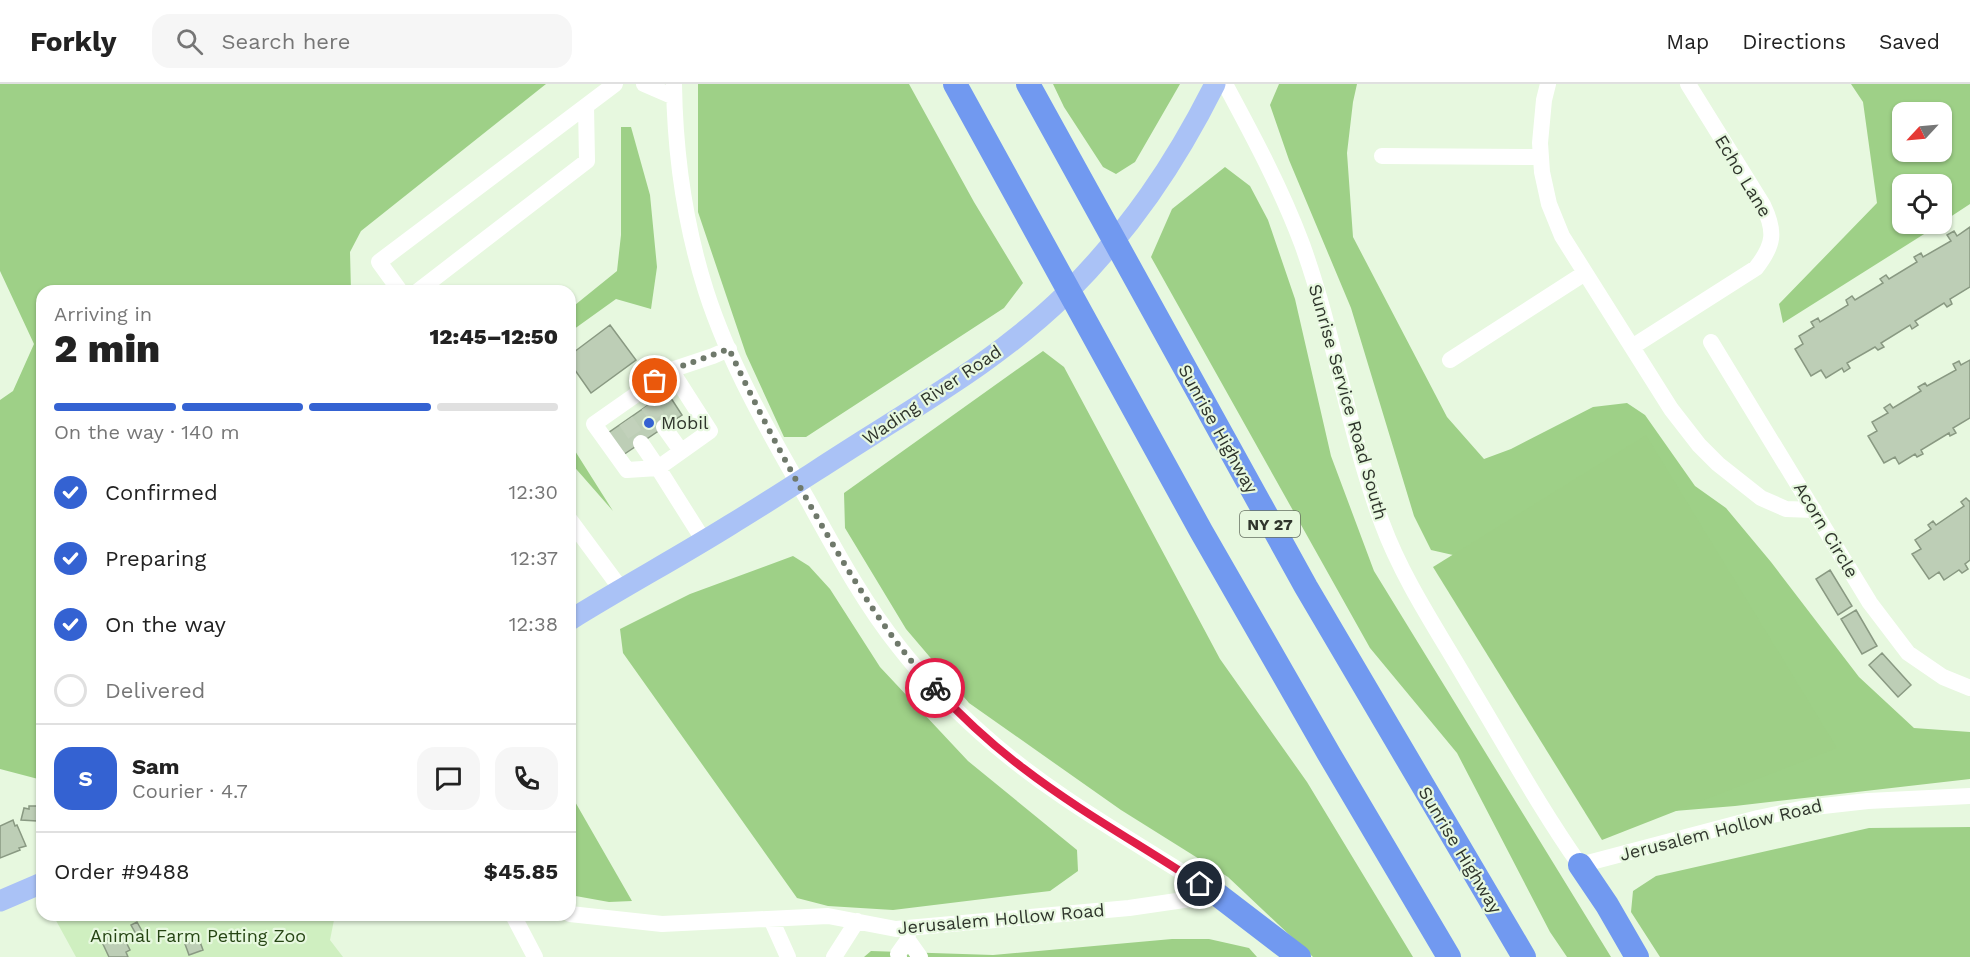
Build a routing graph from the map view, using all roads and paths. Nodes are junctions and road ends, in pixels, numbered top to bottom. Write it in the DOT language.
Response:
graph roads {
  1 [pos="615,84"];
  2 [pos="644,84"];
  3 [pos="955,84"];
  4 [pos="1028,84"];
  5 [pos="1215,84"];
  6 [pos="1225,84"];
  7 [pos="1548,84"];
  8 [pos="1688,84"];
  9 [pos="674,90"];
  10 [pos="586,106"];
  11 [pos="1382,156"];
  12 [pos="1541,157"];
  13 [pos="1585,273"];
  14 [pos="396,285"];
  15 [pos="426,285"];
  16 [pos="1711,342"];
  17 [pos="1632,347"];
  18 [pos="729,349"];
  19 [pos="1450,360"];
  20 [pos="671,370"];
  21 [pos="664,427"];
  22 [pos="641,443"];
  23 [pos="681,451"];
  24 [pos="658,468"];
  25 [pos="798,482"];
  26 [pos="1814,510"];
  27 [pos="576,528"];
  28 [pos="704,541"];
  29 [pos="621,589"];
  30 [pos="576,616"];
  31 [pos="1970,688"];
  32 [pos="1970,796"];
  33 [pos="1580,865"];
  34 [pos="36,886"];
  35 [pos="1218,895"];
  36 [pos="0,901"];
  37 [pos="576,915"];
  38 [pos="771,919"];
  39 [pos="516,921"];
  40 [pos="857,921"];
  41 [pos="907,934"];
  42 [pos="535,957"];
  43 [pos="788,957"];
  44 [pos="834,957"];
  45 [pos="899,957"];
  46 [pos="920,957"];
  47 [pos="1299,957"];
  48 [pos="1449,957"];
  49 [pos="1524,957"];
  50 [pos="1637,957"];
  1 -- 10 [label="street"];
  2 -- 9 [label="street"];
  3 -- 48 [label="highway"];
  4 -- 49 [label="highway, Sunrise Highway / NY 27"];
  5 -- 25 [label="main road, Wading River Road"];
  6 -- 33 [label="street, Sunrise Service Road South"];
  7 -- 12 [label="street"];
  8 -- 17 [label="street, Echo Lane"];
  9 -- 18 [label="street"];
  10 -- 14 [label="street"];
  10 -- 15 [label="street"];
  11 -- 12 [label="street"];
  12 -- 13 [label="street"];
  13 -- 17 [label="street"];
  13 -- 19 [label="street"];
  16 -- 26 [label="street, Acorn Circle"];
  17 -- 26 [label="street"];
  18 -- 20 [label="street"];
  18 -- 25 [label="street"];
  20 -- 23 [label="street"];
  20 -- 24 [label="street"];
  21 -- 23 [label="street"];
  22 -- 24 [label="street"];
  23 -- 24 [label="street"];
  24 -- 28 [label="street"];
  25 -- 28 [label="main road, Wading River Road"];
  25 -- 35 [label="street"];
  26 -- 31 [label="street, Acorn Circle"];
  27 -- 29 [label="street"];
  28 -- 29 [label="main road, Wading River Road"];
  29 -- 30 [label="main road, Wading River Road"];
  32 -- 33 [label="street, Jerusalem Hollow Road"];
  33 -- 50 [label="highway"];
  34 -- 36 [label="main road"];
  35 -- 41 [label="street, Jerusalem Hollow Road"];
  35 -- 47 [label="highway"];
  37 -- 38 [label="street, Jerusalem Hollow Road"];
  38 -- 40 [label="street, Jerusalem Hollow Road"];
  38 -- 43 [label="street"];
  39 -- 42 [label="street"];
  40 -- 41 [label="street, Jerusalem Hollow Road"];
  40 -- 44 [label="street"];
  41 -- 45 [label="street"];
  41 -- 46 [label="street"];
}
